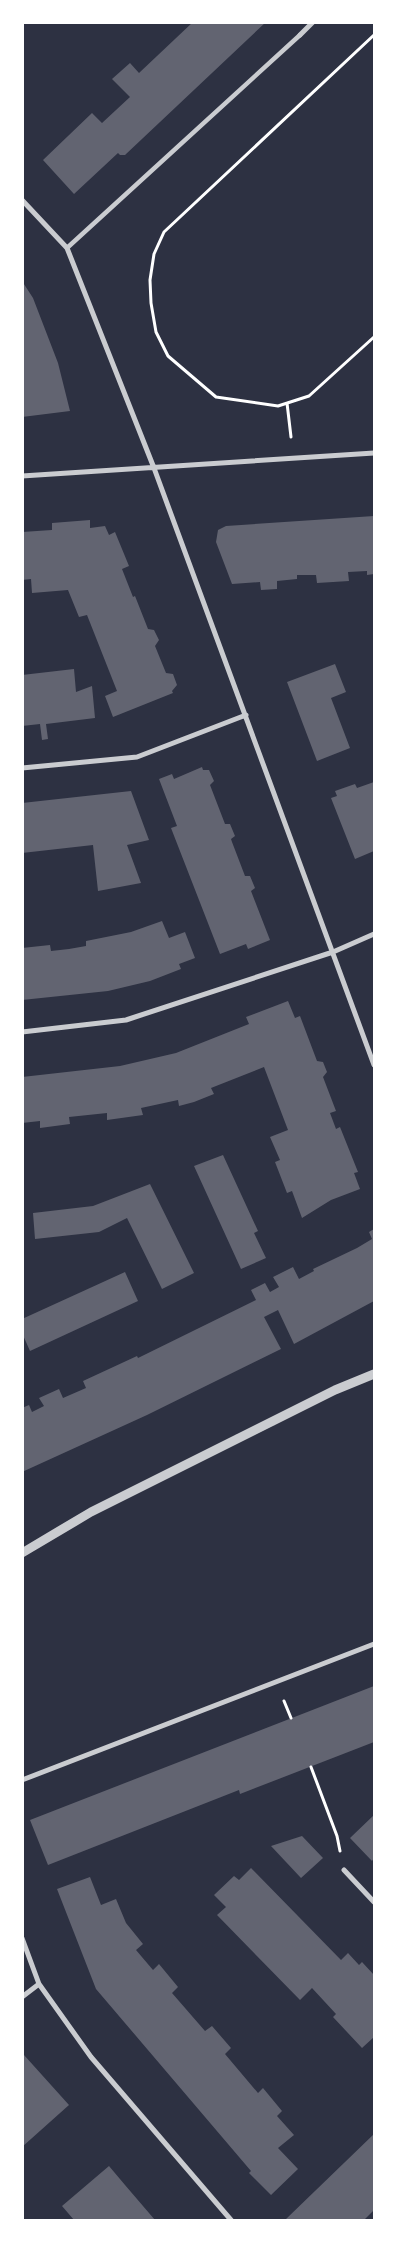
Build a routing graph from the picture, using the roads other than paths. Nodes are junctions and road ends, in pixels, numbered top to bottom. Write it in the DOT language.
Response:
graph roads {
  1 [pos="313,22"];
  2 [pos="300,35"];
  3 [pos="22,200"];
  4 [pos="67,248"];
  5 [pos="374,453"];
  6 [pos="154,468"];
  7 [pos="22,476"];
  8 [pos="246,715"];
  9 [pos="22,768"];
  10 [pos="374,934"];
  11 [pos="333,952"];
  12 [pos="22,1032"];
  13 [pos="374,1065"];
  14 [pos="374,1374"];
  15 [pos="22,1553"];
  16 [pos="374,1644"];
  17 [pos="22,1780"];
  18 [pos="344,1870"];
  19 [pos="374,1902"];
  20 [pos="22,1938"];
  21 [pos="39,1984"];
  22 [pos="22,1998"];
  23 [pos="231,2220"];
  1 -- 2 [label="street"];
  2 -- 4 [label="street"];
  3 -- 4 [label="street"];
  4 -- 6 [label="street"];
  5 -- 6 [label="street"];
  6 -- 7 [label="street"];
  6 -- 8 [label="street"];
  8 -- 9 [label="street"];
  8 -- 11 [label="street"];
  10 -- 11 [label="street"];
  11 -- 12 [label="street"];
  11 -- 13 [label="street"];
  14 -- 15 [label="street"];
  16 -- 17 [label="street"];
  18 -- 19 [label="street"];
  20 -- 21 [label="street"];
  21 -- 22 [label="street"];
  21 -- 23 [label="street"];
}
